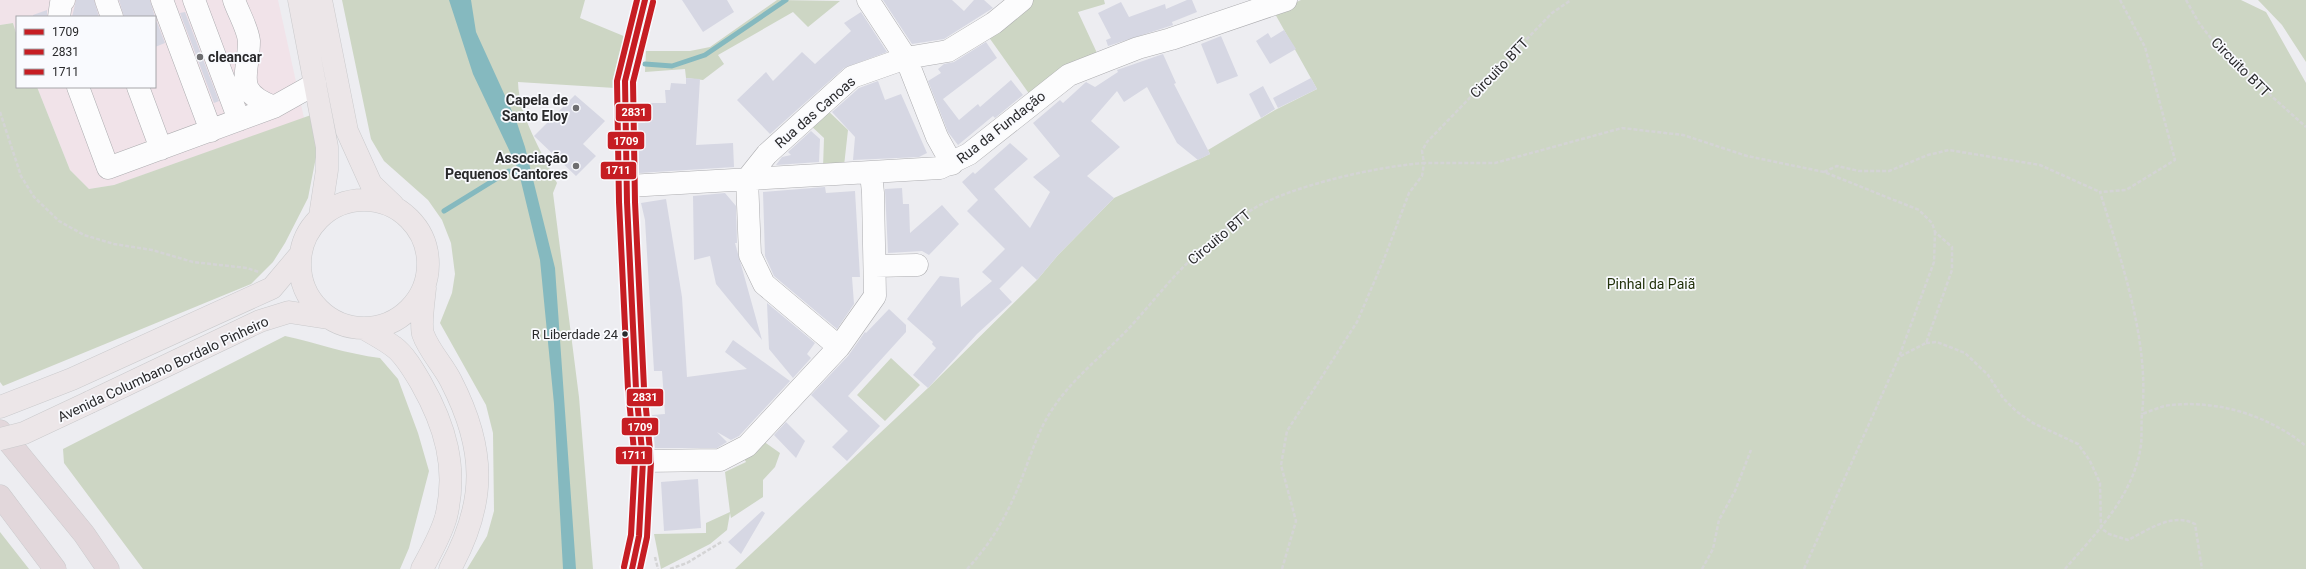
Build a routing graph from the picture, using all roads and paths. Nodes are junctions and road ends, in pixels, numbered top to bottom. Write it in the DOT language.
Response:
graph roads {
  1 [pos="64,0"];
  2 [pos="106,0"];
  3 [pos="162,0"];
  4 [pos="194,0"];
  5 [pos="234,0"];
  6 [pos="299,0"];
  7 [pos="321,0"];
  8 [pos="645,0"];
  9 [pos="868,0"];
  10 [pos="1022,0"];
  11 [pos="1286,0"];
  12 [pos="1571,0"];
  13 [pos="2120,0"];
  14 [pos="2186,0"];
  15 [pos="59,16"];
  16 [pos="112,16"];
  17 [pos="906,58"];
  18 [pos="315,84"];
  19 [pos="78,88"];
  20 [pos="138,88"];
  21 [pos="274,107"];
  22 [pos="235,110"];
  23 [pos="0,112"];
  24 [pos="207,121"];
  25 [pos="2306,127"];
  26 [pos="161,149"];
  27 [pos="1424,163"];
  28 [pos="952,164"];
  29 [pos="1824,172"];
  30 [pos="871,173"];
  31 [pos="747,179"];
  32 [pos="628,186"];
  33 [pos="2100,192"];
  34 [pos="397,208"];
  35 [pos="320,216"];
  36 [pos="1935,232"];
  37 [pos="299,256"];
  38 [pos="917,264"];
  39 [pos="875,266"];
  40 [pos="260,273"];
  41 [pos="425,286"];
  42 [pos="328,318"];
  43 [pos="365,329"];
  44 [pos="1926,343"];
  45 [pos="839,347"];
  46 [pos="1899,357"];
  47 [pos="0,407"];
  48 [pos="2142,414"];
  49 [pos="0,431"];
  50 [pos="0,438"];
  51 [pos="2306,446"];
  52 [pos="1751,450"];
  53 [pos="643,461"];
  54 [pos="0,496"];
  55 [pos="2101,528"];
  56 [pos="723,540"];
  57 [pos="55,569"];
  58 [pos="108,569"];
  59 [pos="422,569"];
  60 [pos="450,569"];
  61 [pos="632,569"];
  62 [pos="670,569"];
  63 [pos="967,569"];
  64 [pos="1282,569"];
  65 [pos="1702,569"];
  66 [pos="1804,569"];
  67 [pos="2065,569"];
  68 [pos="2202,569"];
  1 -- 15 [label="street"];
  2 -- 16 [label="street"];
  3 -- 24 [label="street"];
  4 -- 22 [label="street"];
  5 -- 21 [label="street"];
  6 -- 18 [label="main road"];
  7 -- 34 [label="main road"];
  8 -- 32 [label="main road"];
  9 -- 17 [label="street"];
  10 -- 17 [label="street, Rua das Canoas"];
  11 -- 28 [label="street, Rua da Fundação"];
  12 -- 27 [label="path, Circuito BTT"];
  13 -- 33 [label="path"];
  14 -- 25 [label="path, Circuito BTT"];
  17 -- 28 [label="street"];
  17 -- 31 [label="street, Rua das Canoas"];
  18 -- 21 [label="street"];
  18 -- 35 [label="main road"];
  19 -- 26 [label="street"];
  20 -- 26 [label="street"];
  21 -- 22 [label="street"];
  22 -- 24 [label="street"];
  23 -- 40 [label="path"];
  24 -- 26 [label="street"];
  27 -- 29 [label="path"];
  27 -- 63 [label="path, Circuito BTT"];
  27 -- 64 [label="path"];
  28 -- 30 [label="street, Rua da Fundação"];
  29 -- 33 [label="path"];
  29 -- 36 [label="path"];
  30 -- 31 [label="street, Rua da Fundação"];
  30 -- 39 [label="street"];
  31 -- 32 [label="street, Rua da Fundação"];
  31 -- 45 [label="street"];
  32 -- 53 [label="main road"];
  33 -- 48 [label="path"];
  34 -- 35 [label="main road"];
  34 -- 41 [label="main road"];
  35 -- 37 [label="main road"];
  36 -- 44 [label="path"];
  36 -- 46 [label="path"];
  37 -- 42 [label="main road"];
  37 -- 47 [label="main road, Avenida Columbano Bordalo Pinheiro"];
  38 -- 39 [label="street"];
  39 -- 45 [label="street"];
  41 -- 43 [label="main road"];
  41 -- 60 [label="main road"];
  42 -- 43 [label="main road"];
  42 -- 50 [label="main road, Avenida Columbano Bordalo Pinheiro, bridge"];
  43 -- 59 [label="main road"];
  44 -- 46 [label="path"];
  44 -- 55 [label="path"];
  45 -- 53 [label="street"];
  46 -- 66 [label="path"];
  48 -- 51 [label="path"];
  48 -- 55 [label="path"];
  49 -- 58 [label="highway"];
  52 -- 65 [label="path"];
  53 -- 61 [label="main road"];
  54 -- 57 [label="highway"];
  55 -- 67 [label="path"];
  55 -- 68 [label="path"];
  56 -- 62 [label="path"];
}
